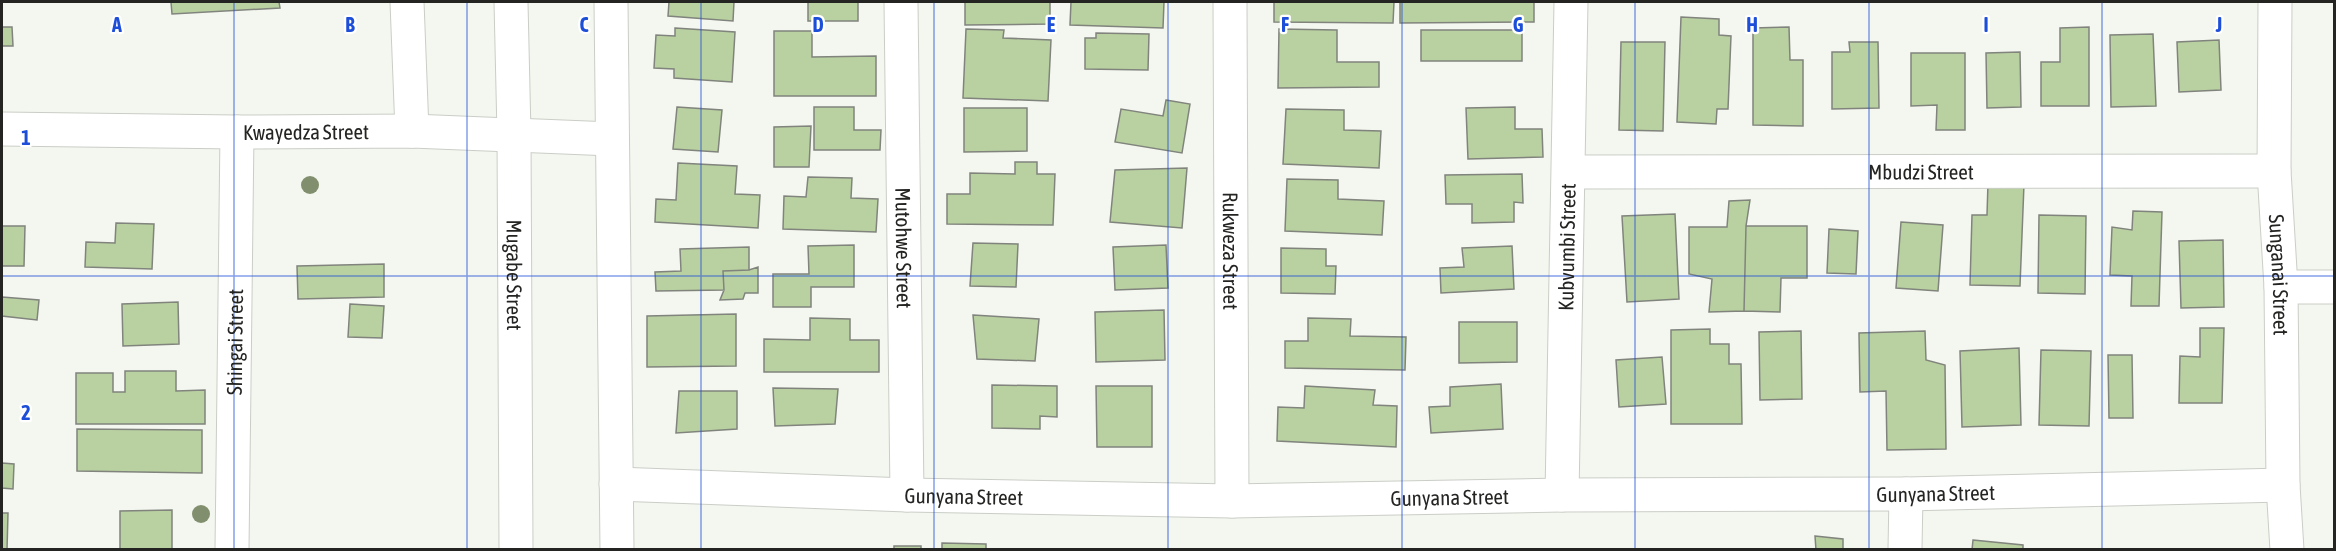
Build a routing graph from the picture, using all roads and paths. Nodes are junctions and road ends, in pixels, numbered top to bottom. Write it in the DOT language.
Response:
graph roads {
  1 [pos="407,2"];
  2 [pos="511,2"];
  3 [pos="611,2"];
  4 [pos="902,2"];
  5 [pos="1230,2"];
  6 [pos="1571,2"];
  7 [pos="2275,2"];
  8 [pos="2,129"];
  9 [pos="412,131"];
  10 [pos="237,132"];
  11 [pos="514,134"];
  12 [pos="612,139"];
  13 [pos="2274,171"];
  14 [pos="1569,172"];
  15 [pos="2282,287"];
  16 [pos="2334,287"];
  17 [pos="616,484"];
  18 [pos="2283,484"];
  19 [pos="1906,494"];
  20 [pos="908,495"];
  21 [pos="1562,495"];
  22 [pos="1232,501"];
  23 [pos="232,549"];
  24 [pos="516,549"];
  25 [pos="617,549"];
  26 [pos="1905,549"];
  27 [pos="2287,549"];
  1 -- 9 [label="street"];
  2 -- 11 [label="street, Mugabe Street"];
  3 -- 12 [label="street"];
  4 -- 20 [label="street, Mutohwe Street"];
  5 -- 22 [label="street, Rukweza Street"];
  6 -- 14 [label="street, Kubvumbi Street"];
  7 -- 13 [label="street, Sunganai Street"];
  8 -- 10 [label="street, Kwayedza Street"];
  9 -- 10 [label="street, Kwayedza Street"];
  9 -- 11 [label="street, Kwayedza Street"];
  10 -- 23 [label="street, Shingai Street"];
  11 -- 12 [label="street, Kwayedza Street"];
  11 -- 24 [label="street, Mugabe Street"];
  12 -- 17 [label="street"];
  13 -- 14 [label="street, Mbudzi Street"];
  13 -- 15 [label="street, Sunganai Street"];
  14 -- 21 [label="street, Kubvumbi Street"];
  15 -- 16 [label="street"];
  15 -- 18 [label="street, Sunganai Street"];
  17 -- 20 [label="street, Gunyana Street"];
  17 -- 25 [label="street"];
  18 -- 19 [label="street, Gunyana Street"];
  18 -- 27 [label="street, Sunganai Street"];
  19 -- 21 [label="street, Gunyana Street"];
  19 -- 26 [label="street"];
  20 -- 22 [label="street, Gunyana Street"];
  21 -- 22 [label="street, Gunyana Street"];
}
